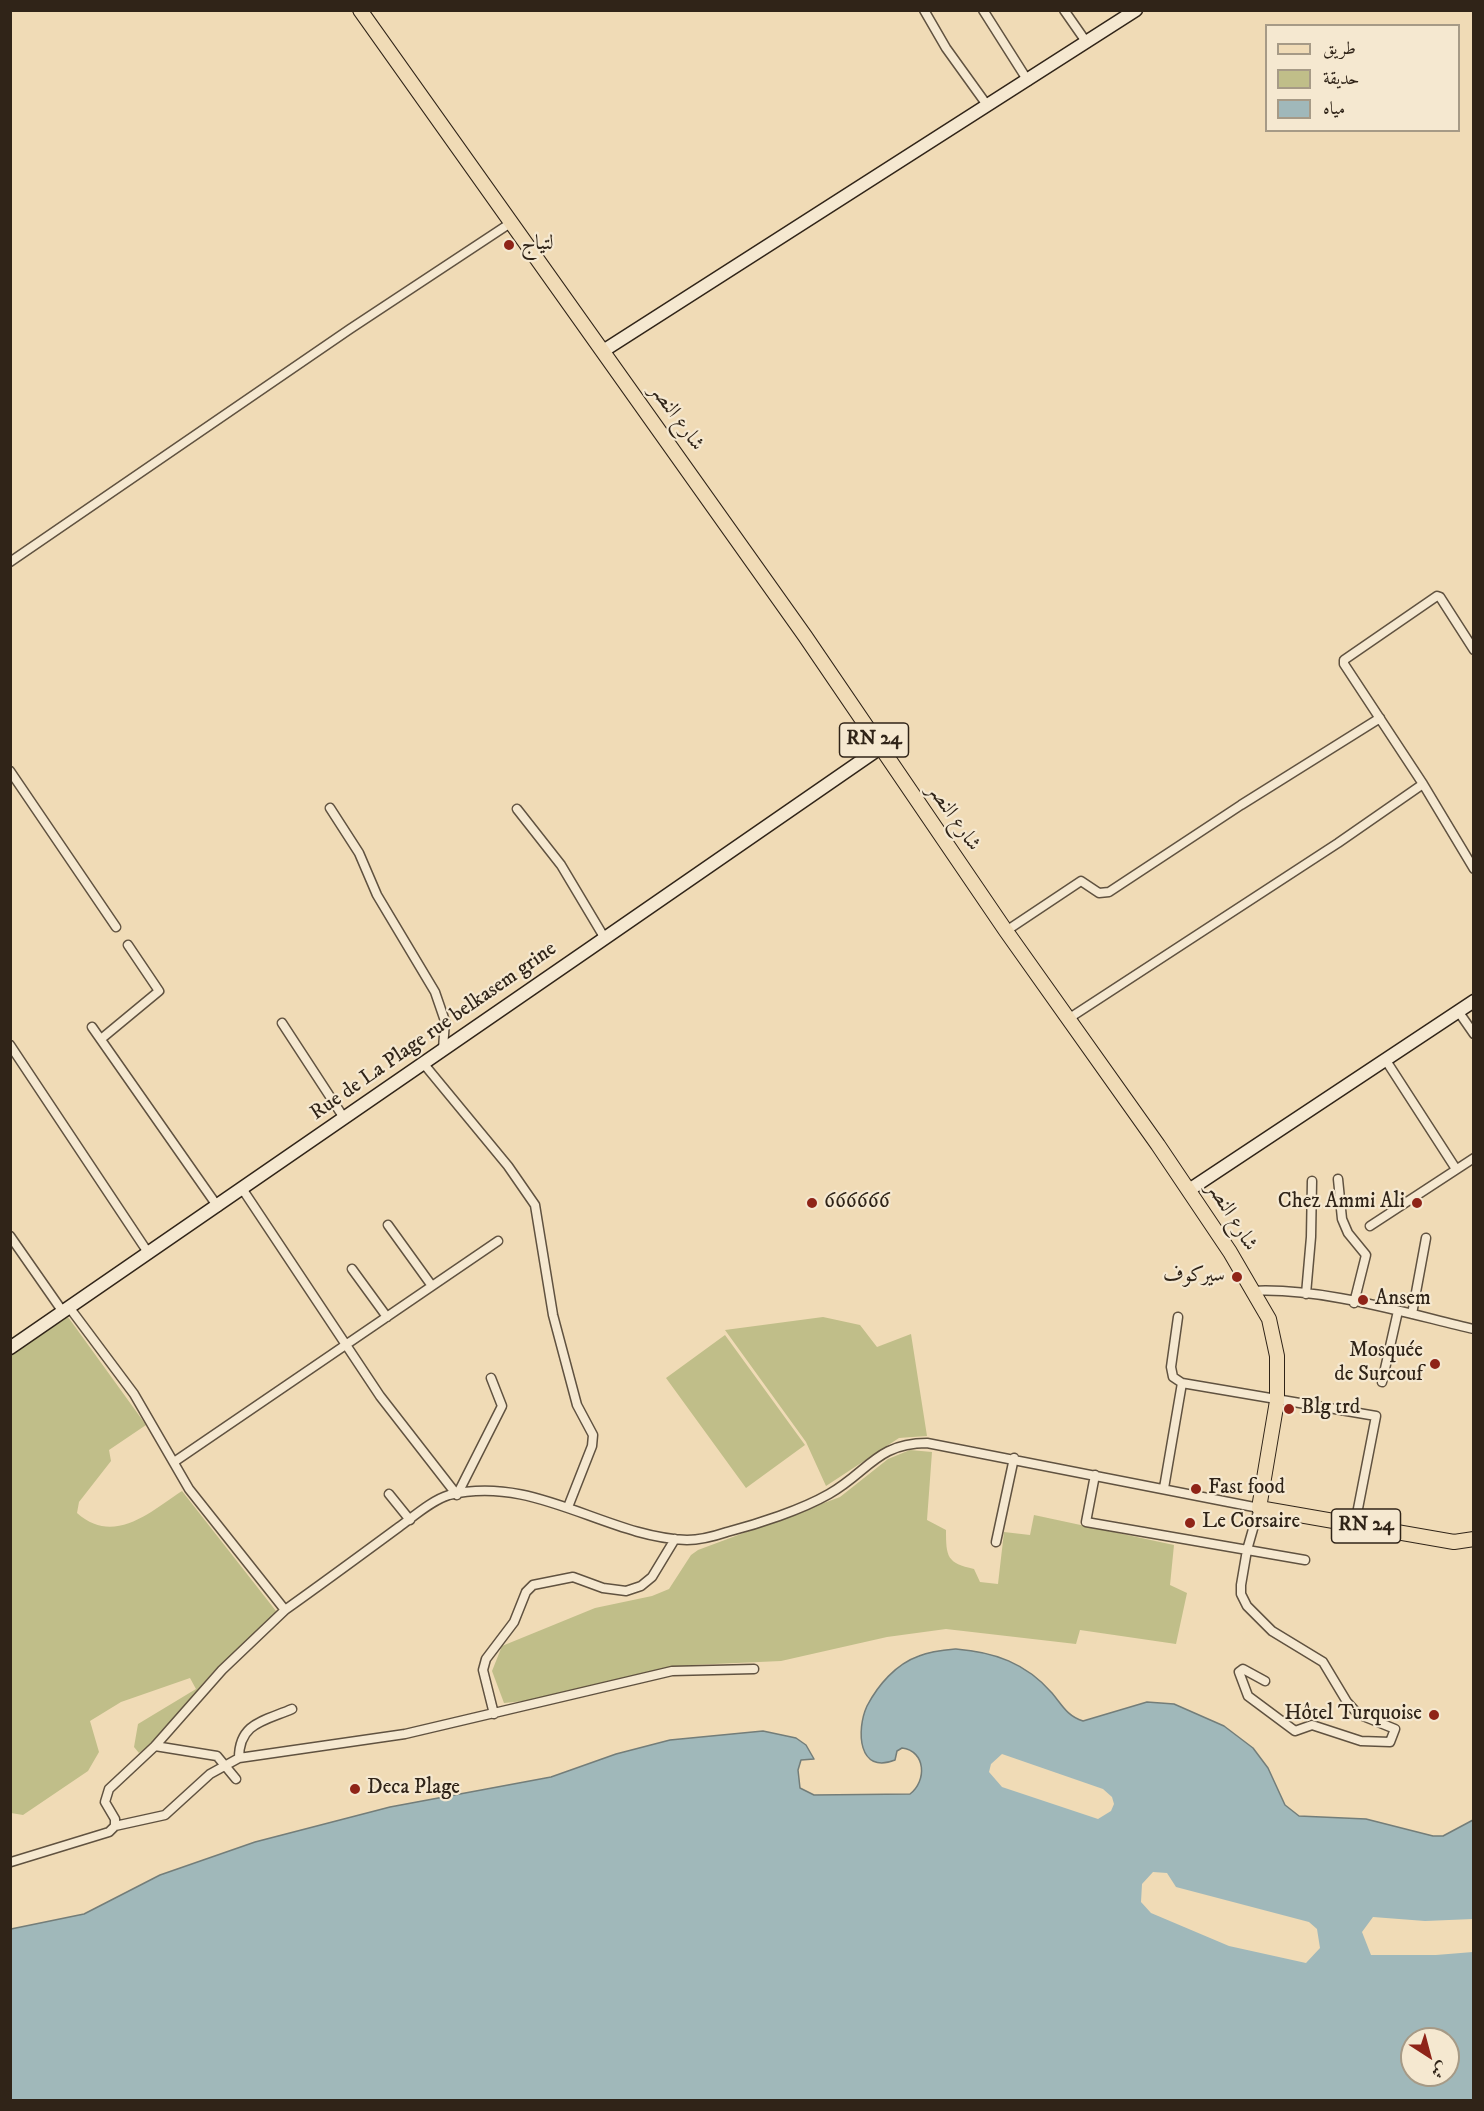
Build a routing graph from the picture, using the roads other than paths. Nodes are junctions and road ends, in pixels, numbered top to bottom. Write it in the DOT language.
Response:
graph roads {
  1 [pos="360,10"];
  2 [pos="924,10"];
  3 [pos="982,10"];
  4 [pos="1064,10"];
  5 [pos="1136,10"];
  6 [pos="1087,43"];
  7 [pos="1028,81"];
  8 [pos="987,105"];
  9 [pos="512,222"];
  10 [pos="603,351"];
  11 [pos="10,562"];
  12 [pos="1473,650"];
  13 [pos="1380,718"];
  14 [pos="880,748"];
  15 [pos="10,771"];
  16 [pos="1424,784"];
  17 [pos="330,808"];
  18 [pos="517,809"];
  19 [pos="1473,869"];
  20 [pos="116,927"];
  21 [pos="1006,931"];
  22 [pos="604,937"];
  23 [pos="128,945"];
  24 [pos="1473,1001"];
  25 [pos="1458,1011"];
  26 [pos="1068,1018"];
  27 [pos="282,1023"];
  28 [pos="92,1027"];
  29 [pos="1473,1034"];
  30 [pos="101,1039"];
  31 [pos="10,1044"];
  32 [pos="443,1049"];
  33 [pos="1385,1059"];
  34 [pos="423,1063"];
  35 [pos="344,1118"];
  36 [pos="1473,1158"];
  37 [pos="1456,1169"];
  38 [pos="1338,1179"];
  39 [pos="1312,1181"];
  40 [pos="243,1190"];
  41 [pos="1189,1190"];
  42 [pos="218,1207"];
  43 [pos="388,1225"];
  44 [pos="1370,1226"];
  45 [pos="10,1236"];
  46 [pos="1426,1238"];
  47 [pos="498,1241"];
  48 [pos="149,1254"];
  49 [pos="352,1269"];
  50 [pos="432,1286"];
  51 [pos="1251,1290"];
  52 [pos="1306,1294"];
  53 [pos="1354,1303"];
  54 [pos="66,1310"];
  55 [pos="1398,1311"];
  56 [pos="1412,1314"];
  57 [pos="387,1317"];
  58 [pos="1178,1317"];
  59 [pos="1473,1329"];
  60 [pos="345,1345"];
  61 [pos="10,1348"];
  62 [pos="491,1378"];
  63 [pos="1382,1382"];
  64 [pos="1182,1383"];
  65 [pos="1277,1401"];
  66 [pos="1014,1458"];
  67 [pos="174,1462"];
  68 [pos="1095,1475"];
  69 [pos="1164,1488"];
  70 [pos="389,1494"];
  71 [pos="457,1495"];
  72 [pos="568,1507"];
  73 [pos="1259,1508"];
  74 [pos="410,1520"];
  75 [pos="1355,1524"];
  76 [pos="675,1539"];
  77 [pos="1473,1539"];
  78 [pos="996,1542"];
  79 [pos="1247,1550"];
  80 [pos="1305,1560"];
  81 [pos="285,1610"];
  82 [pos="753,1669"];
  83 [pos="1265,1681"];
  84 [pos="292,1709"];
  85 [pos="494,1714"];
  86 [pos="156,1746"];
  87 [pos="239,1758"];
  88 [pos="226,1764"];
  89 [pos="236,1779"];
  90 [pos="115,1826"];
  91 [pos="11,1862"];
  1 -- 9 [label="main road, شارع النصر / RN 24"];
  2 -- 8 [label="street"];
  3 -- 7 [label="street"];
  4 -- 6 [label="street"];
  5 -- 6 [label="street"];
  6 -- 7 [label="street"];
  7 -- 8 [label="street"];
  8 -- 10 [label="street"];
  9 -- 10 [label="main road, شارع النصر / RN 24"];
  9 -- 11 [label="street"];
  10 -- 14 [label="main road, شارع النصر / RN 24"];
  12 -- 13 [label="street"];
  13 -- 16 [label="street"];
  13 -- 21 [label="street"];
  14 -- 21 [label="main road, شارع النصر / RN 24"];
  14 -- 22 [label="street, Rue de La Plage rue belkasem grine"];
  15 -- 20 [label="street"];
  16 -- 19 [label="street"];
  16 -- 26 [label="street"];
  17 -- 32 [label="street"];
  18 -- 22 [label="street"];
  21 -- 26 [label="main road, شارع النصر / RN 24"];
  22 -- 32 [label="street, Rue de La Plage rue belkasem grine"];
  23 -- 30 [label="street"];
  24 -- 25 [label="street"];
  25 -- 29 [label="street"];
  25 -- 33 [label="street"];
  26 -- 41 [label="main road, شارع النصر / RN 24"];
  27 -- 35 [label="street"];
  28 -- 30 [label="street"];
  30 -- 42 [label="street"];
  31 -- 48 [label="street"];
  32 -- 34 [label="street, Rue de La Plage rue belkasem grine"];
  33 -- 37 [label="street"];
  33 -- 41 [label="street"];
  34 -- 35 [label="street, Rue de La Plage rue belkasem grine"];
  34 -- 72 [label="street"];
  35 -- 40 [label="street, Rue de La Plage rue belkasem grine"];
  36 -- 37 [label="street"];
  37 -- 44 [label="street"];
  38 -- 53 [label="street"];
  39 -- 52 [label="street"];
  40 -- 42 [label="street, Rue de La Plage rue belkasem grine"];
  40 -- 60 [label="street"];
  41 -- 51 [label="main road, شارع النصر / RN 24"];
  42 -- 48 [label="street, Rue de La Plage rue belkasem grine"];
  43 -- 50 [label="street"];
  45 -- 54 [label="street"];
  46 -- 56 [label="street"];
  47 -- 50 [label="street"];
  48 -- 54 [label="street, Rue de La Plage rue belkasem grine"];
  49 -- 57 [label="street"];
  50 -- 57 [label="street"];
  51 -- 52 [label="street"];
  51 -- 65 [label="main road, شارع النصر / RN 24"];
  52 -- 53 [label="street"];
  53 -- 55 [label="street"];
  54 -- 61 [label="street, Rue de La Plage rue belkasem grine"];
  54 -- 67 [label="street"];
  55 -- 56 [label="street"];
  55 -- 63 [label="street"];
  56 -- 59 [label="street"];
  57 -- 60 [label="street"];
  58 -- 64 [label="street"];
  60 -- 67 [label="street"];
  60 -- 71 [label="street"];
  62 -- 71 [label="street"];
  64 -- 65 [label="street"];
  64 -- 69 [label="street"];
  65 -- 73 [label="main road, شارع النصر / RN 24"];
  65 -- 75 [label="street"];
  66 -- 68 [label="street"];
  66 -- 76 [label="street"];
  66 -- 78 [label="street"];
  67 -- 81 [label="street"];
  68 -- 69 [label="street"];
  68 -- 79 [label="street"];
  69 -- 73 [label="street"];
  70 -- 74 [label="street"];
  71 -- 72 [label="street"];
  71 -- 74 [label="street"];
  72 -- 76 [label="street"];
  73 -- 75 [label="main road, RN 24"];
  73 -- 79 [label="street"];
  74 -- 81 [label="street"];
  75 -- 77 [label="main road, RN 24"];
  76 -- 85 [label="street"];
  79 -- 80 [label="street"];
  79 -- 83 [label="street"];
  81 -- 86 [label="street"];
  82 -- 85 [label="street"];
  84 -- 87 [label="street"];
  85 -- 87 [label="street"];
  86 -- 88 [label="street"];
  86 -- 90 [label="street"];
  87 -- 88 [label="street"];
  88 -- 89 [label="street"];
  88 -- 90 [label="street"];
  90 -- 91 [label="street"];
}
